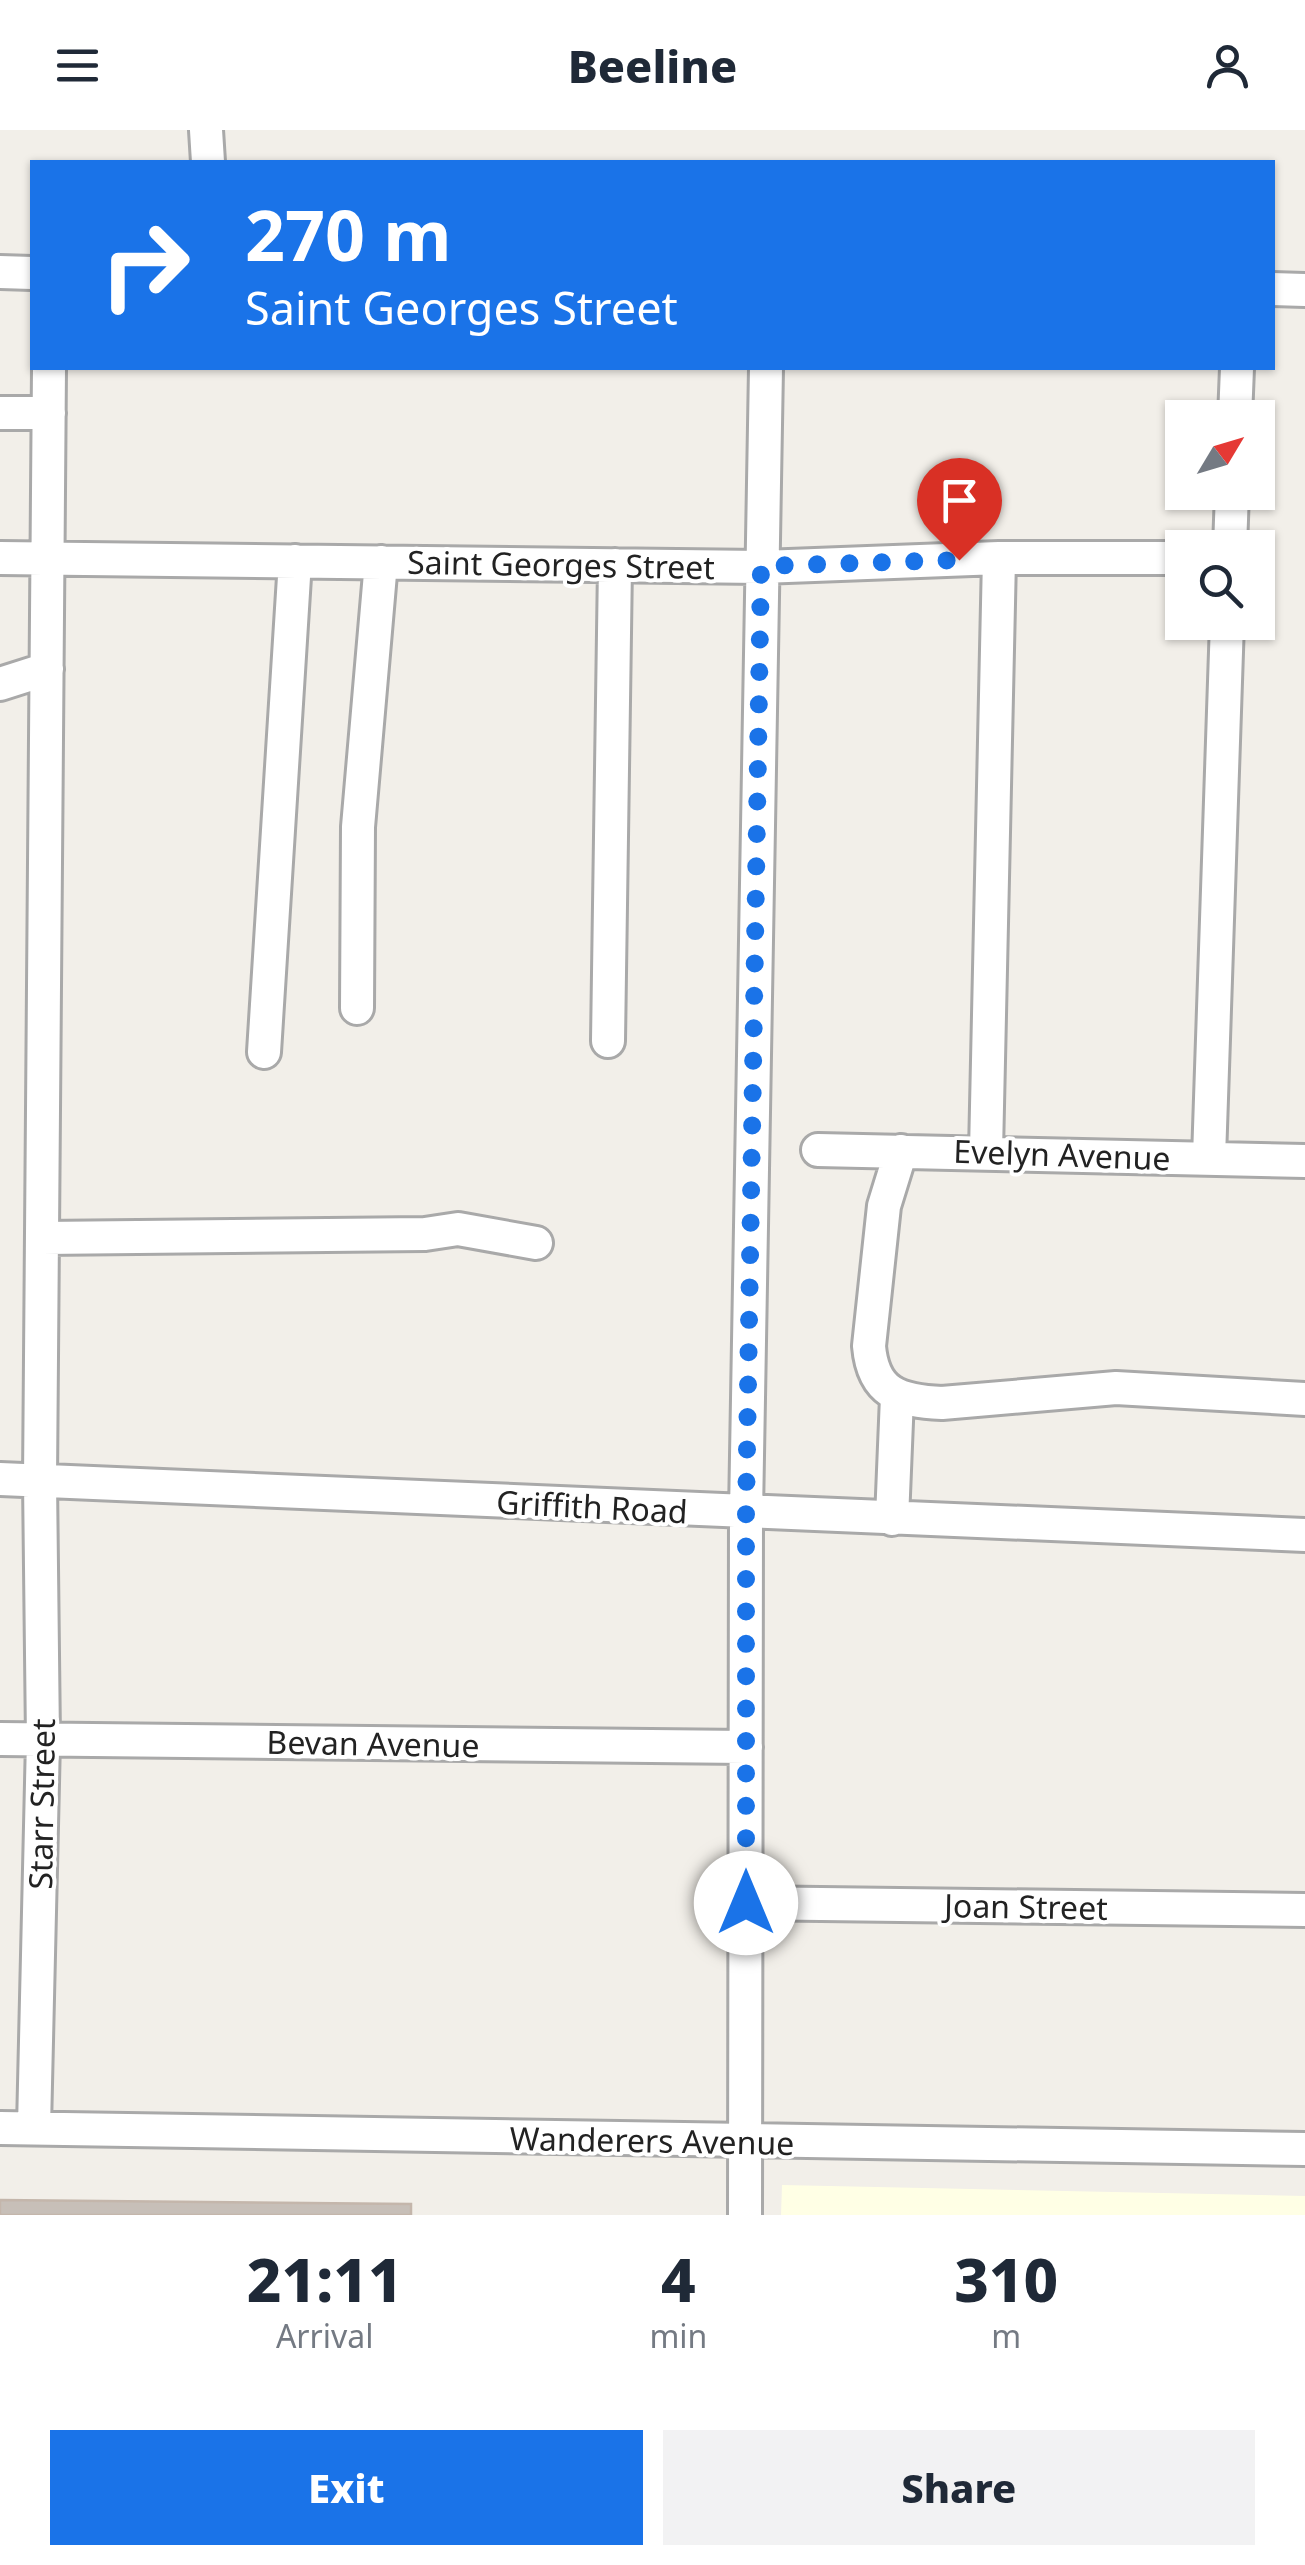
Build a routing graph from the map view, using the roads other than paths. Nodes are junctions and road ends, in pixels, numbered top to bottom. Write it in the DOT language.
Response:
graph roads {
  1 [pos="206,130"];
  2 [pos="208,160"];
  3 [pos="0,272"];
  4 [pos="30,273"];
  5 [pos="1275,289"];
  6 [pos="1305,290"];
  7 [pos="49,370"];
  8 [pos="766,370"];
  9 [pos="1237,370"];
  10 [pos="1236,400"];
  11 [pos="0,412"];
  12 [pos="49,413"];
  13 [pos="0,558"];
  14 [pos="48,558"];
  15 [pos="999,558"];
  16 [pos="1165,558"];
  17 [pos="295,562"];
  18 [pos="381,562"];
  19 [pos="614,565"];
  20 [pos="761,566"];
  21 [pos="1227,640"];
  22 [pos="47,670"];
  23 [pos="0,684"];
  24 [pos="357,1008"];
  25 [pos="608,1041"];
  26 [pos="264,1052"];
  27 [pos="818,1150"];
  28 [pos="901,1150"];
  29 [pos="986,1152"];
  30 [pos="1210,1158"];
  31 [pos="1305,1161"];
  32 [pos="42,1238"];
  33 [pos="536,1243"];
  34 [pos="897,1397"];
  35 [pos="1305,1399"];
  36 [pos="0,1479"];
  37 [pos="40,1481"];
  38 [pos="746,1513"];
  39 [pos="892,1518"];
  40 [pos="1305,1535"];
  41 [pos="0,1738"];
  42 [pos="43,1740"];
  43 [pos="746,1747"];
  44 [pos="746,1903"];
  45 [pos="1305,1910"];
  46 [pos="34,2127"];
  47 [pos="0,2128"];
  48 [pos="746,2142"];
  49 [pos="1305,2149"];
  50 [pos="745,2215"];
  1 -- 2 [label="street"];
  3 -- 4 [label="street"];
  5 -- 6 [label="street"];
  7 -- 12 [label="street, Starr Street"];
  8 -- 20 [label="street"];
  9 -- 10 [label="street"];
  11 -- 12 [label="street"];
  12 -- 14 [label="street, Starr Street"];
  13 -- 14 [label="street, Saint Georges Street"];
  14 -- 17 [label="street, Saint Georges Street"];
  14 -- 22 [label="street, Starr Street"];
  15 -- 16 [label="street, Saint Georges Street"];
  15 -- 20 [label="street, Saint Georges Street"];
  15 -- 29 [label="street"];
  17 -- 18 [label="street, Saint Georges Street"];
  17 -- 26 [label="street"];
  18 -- 19 [label="street, Saint Georges Street"];
  18 -- 24 [label="street"];
  19 -- 20 [label="street, Saint Georges Street"];
  19 -- 25 [label="street"];
  20 -- 38 [label="street"];
  21 -- 30 [label="street"];
  22 -- 23 [label="street"];
  22 -- 32 [label="street, Starr Street"];
  27 -- 28 [label="street, Evelyn Avenue"];
  28 -- 29 [label="street, Evelyn Avenue"];
  28 -- 34 [label="street"];
  29 -- 30 [label="street, Evelyn Avenue"];
  30 -- 31 [label="street, Evelyn Avenue"];
  32 -- 33 [label="street"];
  32 -- 37 [label="street, Starr Street"];
  34 -- 35 [label="street"];
  34 -- 39 [label="street"];
  36 -- 37 [label="street, Griffith Road"];
  37 -- 38 [label="street, Griffith Road"];
  37 -- 42 [label="street, Starr Street"];
  38 -- 39 [label="street, Griffith Road"];
  38 -- 43 [label="street"];
  39 -- 40 [label="street, Griffith Road"];
  41 -- 42 [label="street, Bevan Avenue"];
  42 -- 43 [label="street, Bevan Avenue"];
  42 -- 46 [label="street, Starr Street"];
  43 -- 44 [label="street"];
  44 -- 45 [label="street, Joan Street"];
  44 -- 48 [label="street"];
  46 -- 47 [label="street, Wanderers Avenue"];
  46 -- 48 [label="street, Wanderers Avenue"];
  48 -- 49 [label="street, Wanderers Avenue"];
  48 -- 50 [label="street"];
}
